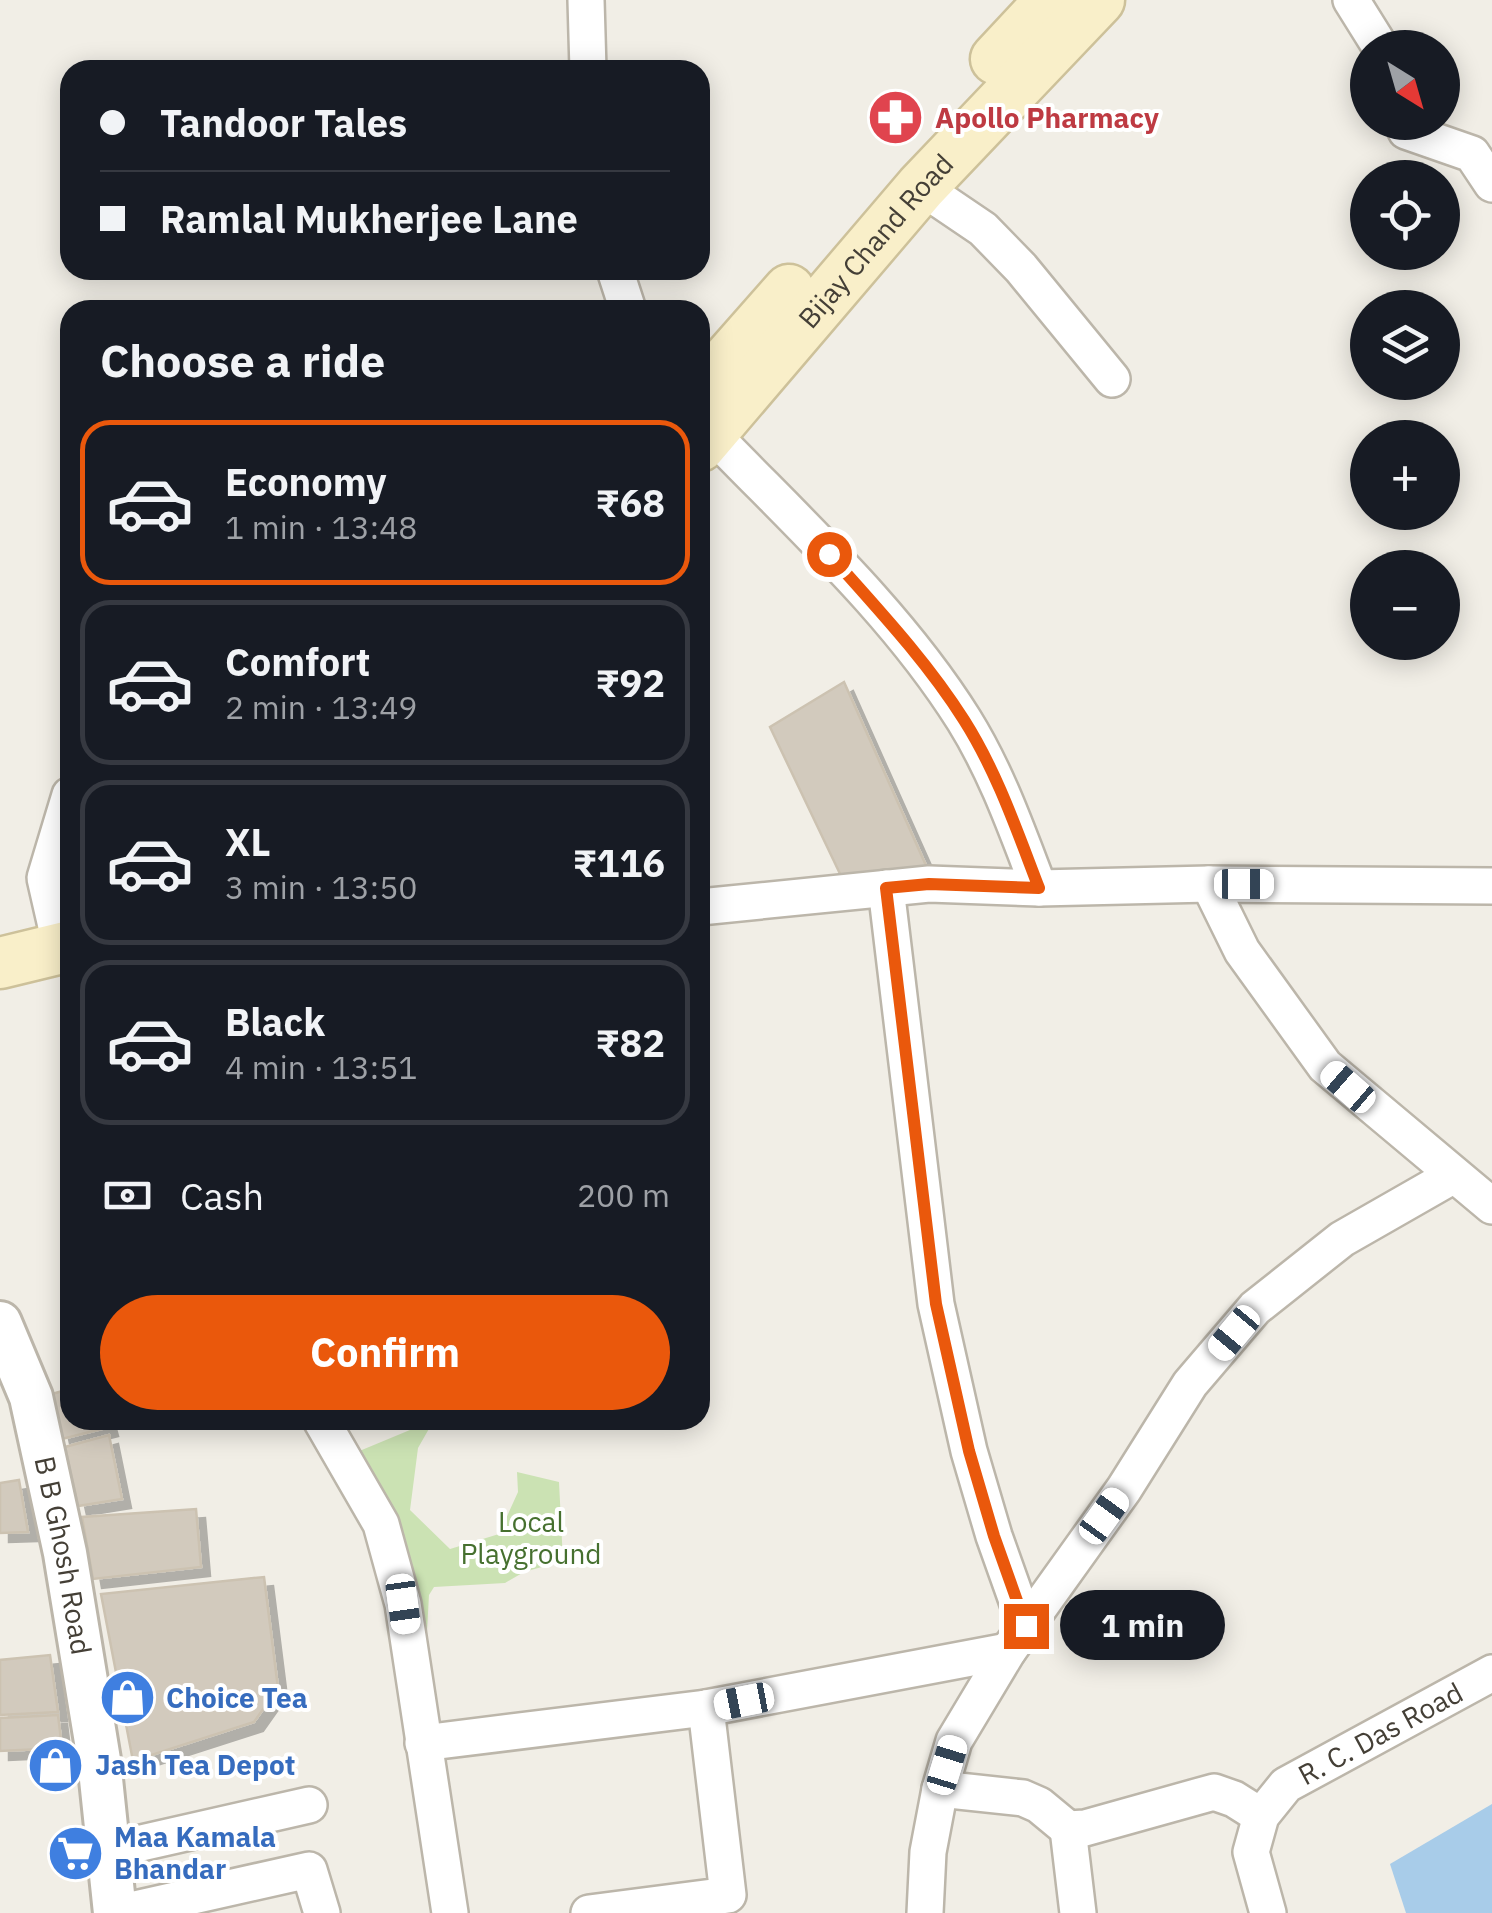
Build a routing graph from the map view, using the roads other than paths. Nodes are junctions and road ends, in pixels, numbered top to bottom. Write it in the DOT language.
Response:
graph roads {
  1 [pos="586,0"];
  2 [pos="1050,0"];
  3 [pos="1099,0"];
  4 [pos="1351,0"];
  5 [pos="1370,30"];
  6 [pos="588,60"];
  7 [pos="1428,140"];
  8 [pos="1492,184"];
  9 [pos="921,187"];
  10 [pos="1112,379"];
  11 [pos="710,412"];
  12 [pos="710,413"];
  13 [pos="710,428"];
  14 [pos="60,828"];
  15 [pos="1209,884"];
  16 [pos="1492,886"];
  17 [pos="886,888"];
  18 [pos="1039,888"];
  19 [pos="710,906"];
  20 [pos="60,932"];
  21 [pos="60,958"];
  22 [pos="60,961"];
  23 [pos="0,962"];
  24 [pos="0,992"];
  25 [pos="1454,1175"];
  26 [pos="1492,1206"];
  27 [pos="0,1323"];
  28 [pos="327,1430"];
  29 [pos="1017,1638"];
  30 [pos="1492,1674"];
  31 [pos="706,1708"];
  32 [pos="423,1744"];
  33 [pos="940,1789"];
  34 [pos="309,1805"];
  35 [pos="1261,1816"];
  36 [pos="1068,1829"];
  37 [pos="106,1851"];
  38 [pos="116,1913"];
  39 [pos="322,1913"];
  40 [pos="450,1913"];
  41 [pos="589,1913"];
  42 [pos="925,1913"];
  43 [pos="1078,1913"];
  44 [pos="1268,1913"];
  1 -- 6 [label="street"];
  2 -- 11 [label="main road, Bijay Chand Road"];
  3 -- 9 [label="main road, Bijay Chand Road"];
  4 -- 5 [label="street"];
  7 -- 8 [label="street"];
  9 -- 10 [label="street"];
  9 -- 12 [label="main road, Bijay Chand Road"];
  13 -- 18 [label="street"];
  14 -- 20 [label="street"];
  15 -- 16 [label="street"];
  15 -- 18 [label="street"];
  15 -- 25 [label="street"];
  17 -- 18 [label="street"];
  17 -- 19 [label="street"];
  17 -- 29 [label="street"];
  21 -- 23 [label="main road"];
  22 -- 24 [label="main road"];
  25 -- 26 [label="street"];
  25 -- 29 [label="street"];
  27 -- 37 [label="street, B B Ghosh Road"];
  28 -- 32 [label="street"];
  29 -- 31 [label="street"];
  29 -- 33 [label="street"];
  30 -- 35 [label="street, R. C. Das Road"];
  31 -- 32 [label="street"];
  31 -- 41 [label="street"];
  32 -- 40 [label="street"];
  33 -- 36 [label="street"];
  33 -- 42 [label="street"];
  34 -- 37 [label="street"];
  35 -- 36 [label="street"];
  35 -- 44 [label="street"];
  36 -- 43 [label="street"];
  37 -- 38 [label="street, B B Ghosh Road"];
  38 -- 39 [label="street"];
}
